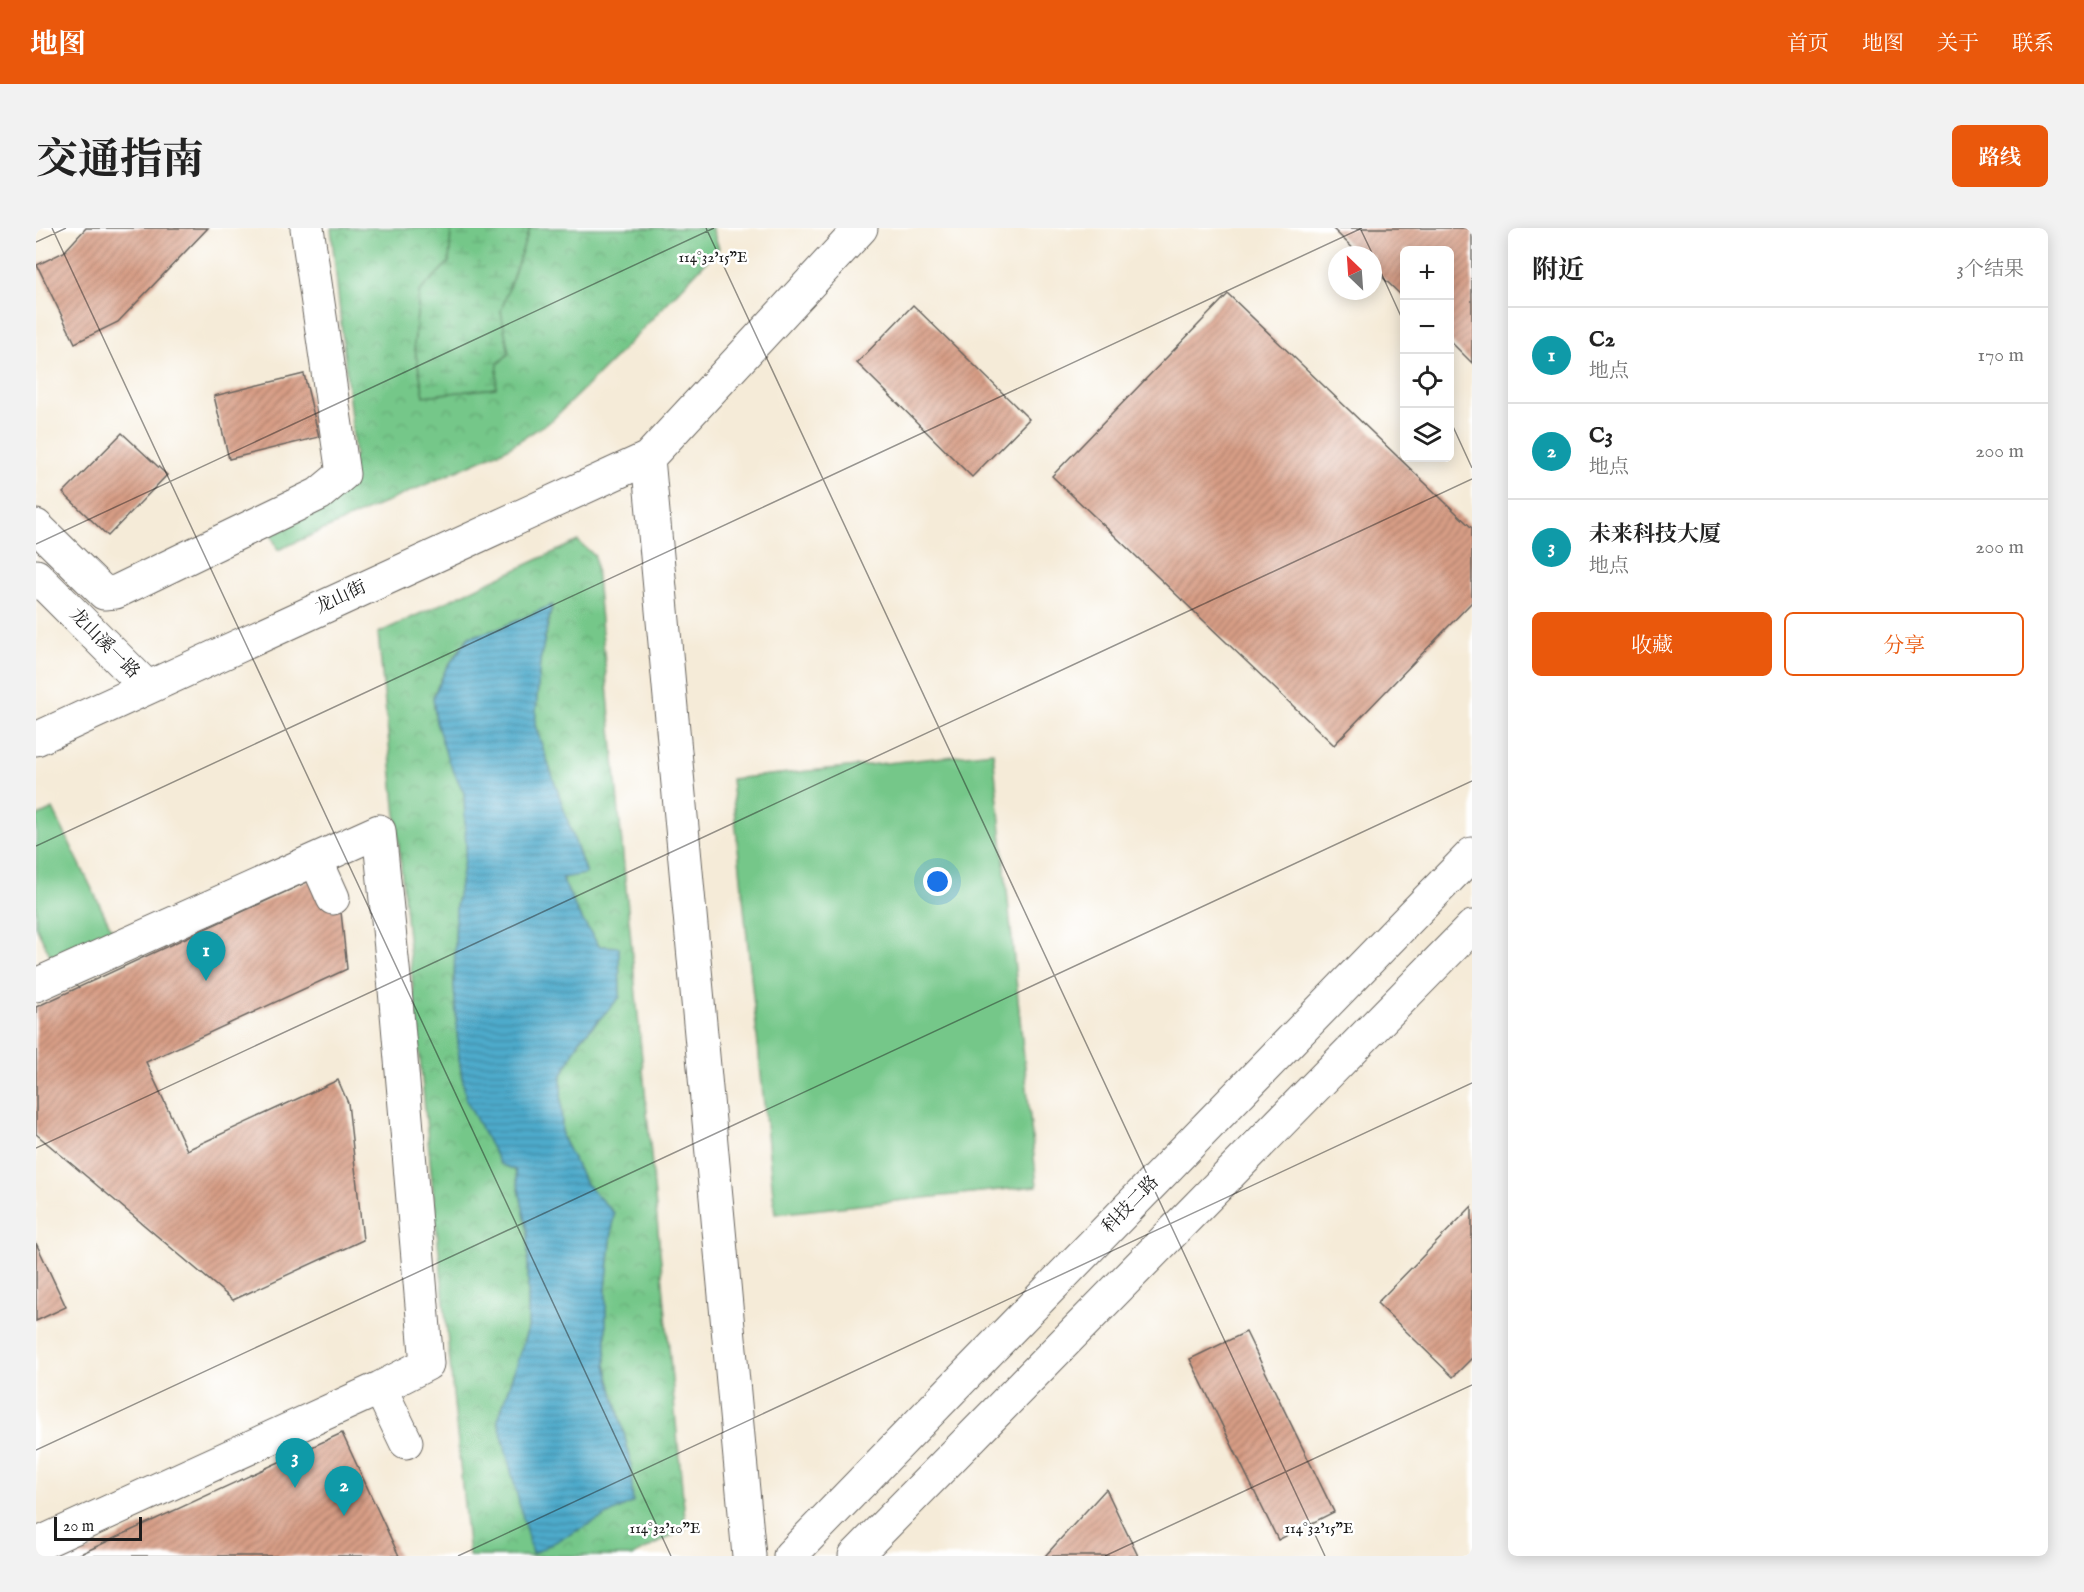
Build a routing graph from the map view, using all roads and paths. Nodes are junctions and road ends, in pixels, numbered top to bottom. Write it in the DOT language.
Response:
graph roads {
  1 [pos="307,228"];
  2 [pos="861,228"];
  3 [pos="648,458"];
  4 [pos="36,526"];
  5 [pos="36,576"];
  6 [pos="147,687"];
  7 [pos="36,739"];
  8 [pos="1472,839"];
  9 [pos="1472,854"];
  10 [pos="316,860"];
  11 [pos="1449,877"];
  12 [pos="333,898"];
  13 [pos="1472,927"];
  14 [pos="36,986"];
  15 [pos="381,1388"];
  16 [pos="406,1442"];
  17 [pos="36,1545"];
  18 [pos="749,1556"];
  19 [pos="790,1556"];
  20 [pos="855,1556"];
  1 -- 4 [label="street"];
  2 -- 3 [label="street"];
  3 -- 6 [label="street, 龙山街"];
  3 -- 18 [label="street"];
  5 -- 6 [label="street, 龙山溪一路"];
  6 -- 7 [label="street, 龙山街"];
  8 -- 11 [label="street"];
  9 -- 11 [label="street, 科技二路"];
  10 -- 12 [label="street"];
  10 -- 14 [label="street"];
  10 -- 15 [label="street"];
  11 -- 19 [label="street, 科技二路"];
  13 -- 20 [label="street"];
  15 -- 16 [label="street"];
  15 -- 17 [label="street"];
}
